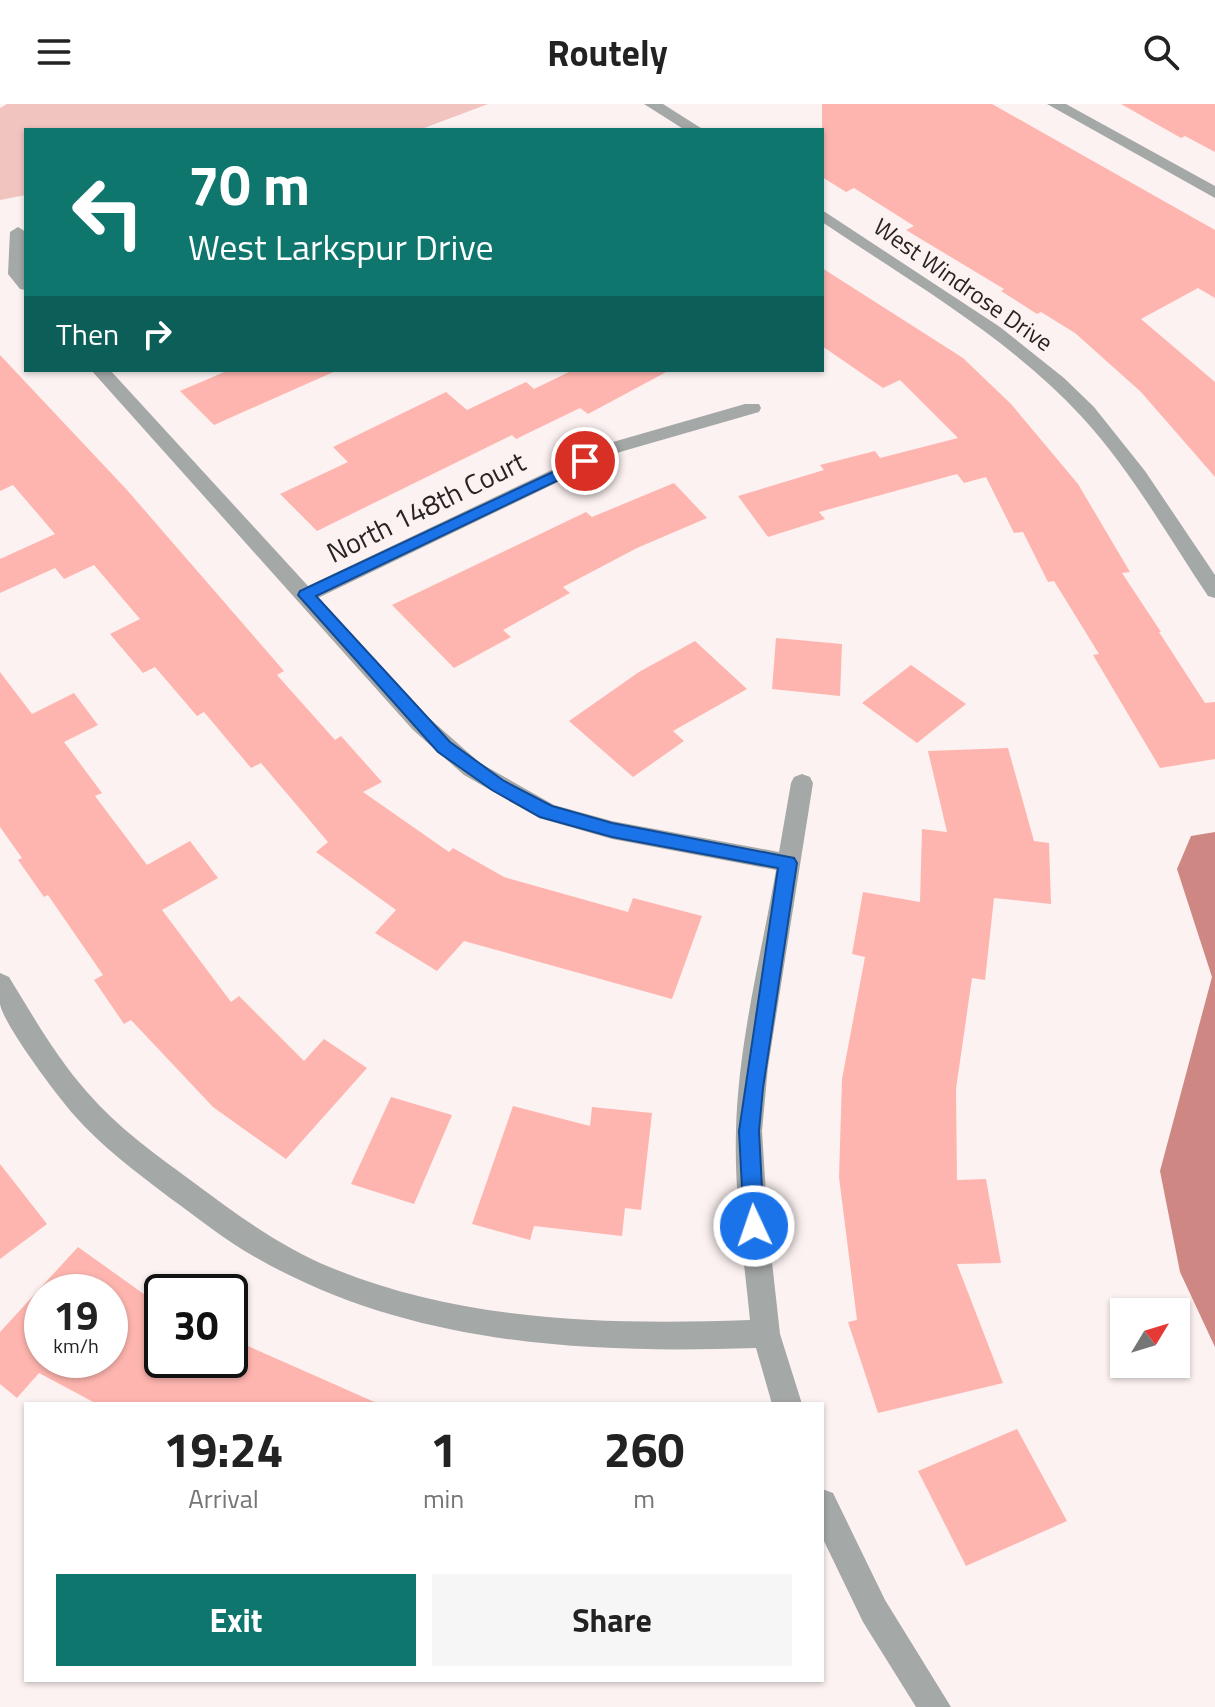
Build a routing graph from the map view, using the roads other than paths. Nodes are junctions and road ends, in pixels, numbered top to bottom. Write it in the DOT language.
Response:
graph roads {
  1 [pos="652,104"];
  2 [pos="1055,104"];
  3 [pos="693,128"];
  4 [pos="1215,193"];
  5 [pos="824,216"];
  6 [pos="18,232"];
  7 [pos="24,283"];
  8 [pos="104,375"];
  9 [pos="752,408"];
  10 [pos="1215,591"];
  11 [pos="306,595"];
  12 [pos="802,783"];
  13 [pos="788,863"];
  14 [pos="0,984"];
  15 [pos="766,1334"];
  16 [pos="786,1402"];
  17 [pos="824,1509"];
  18 [pos="935,1707"];
  1 -- 3 [label="street"];
  2 -- 4 [label="street"];
  5 -- 10 [label="street, West Windrose Drive"];
  6 -- 7 [label="street"];
  8 -- 11 [label="street"];
  9 -- 11 [label="street, North 148th Court"];
  11 -- 13 [label="street"];
  12 -- 13 [label="street"];
  13 -- 15 [label="street"];
  14 -- 15 [label="street"];
  15 -- 16 [label="street"];
  17 -- 18 [label="street"];
}
